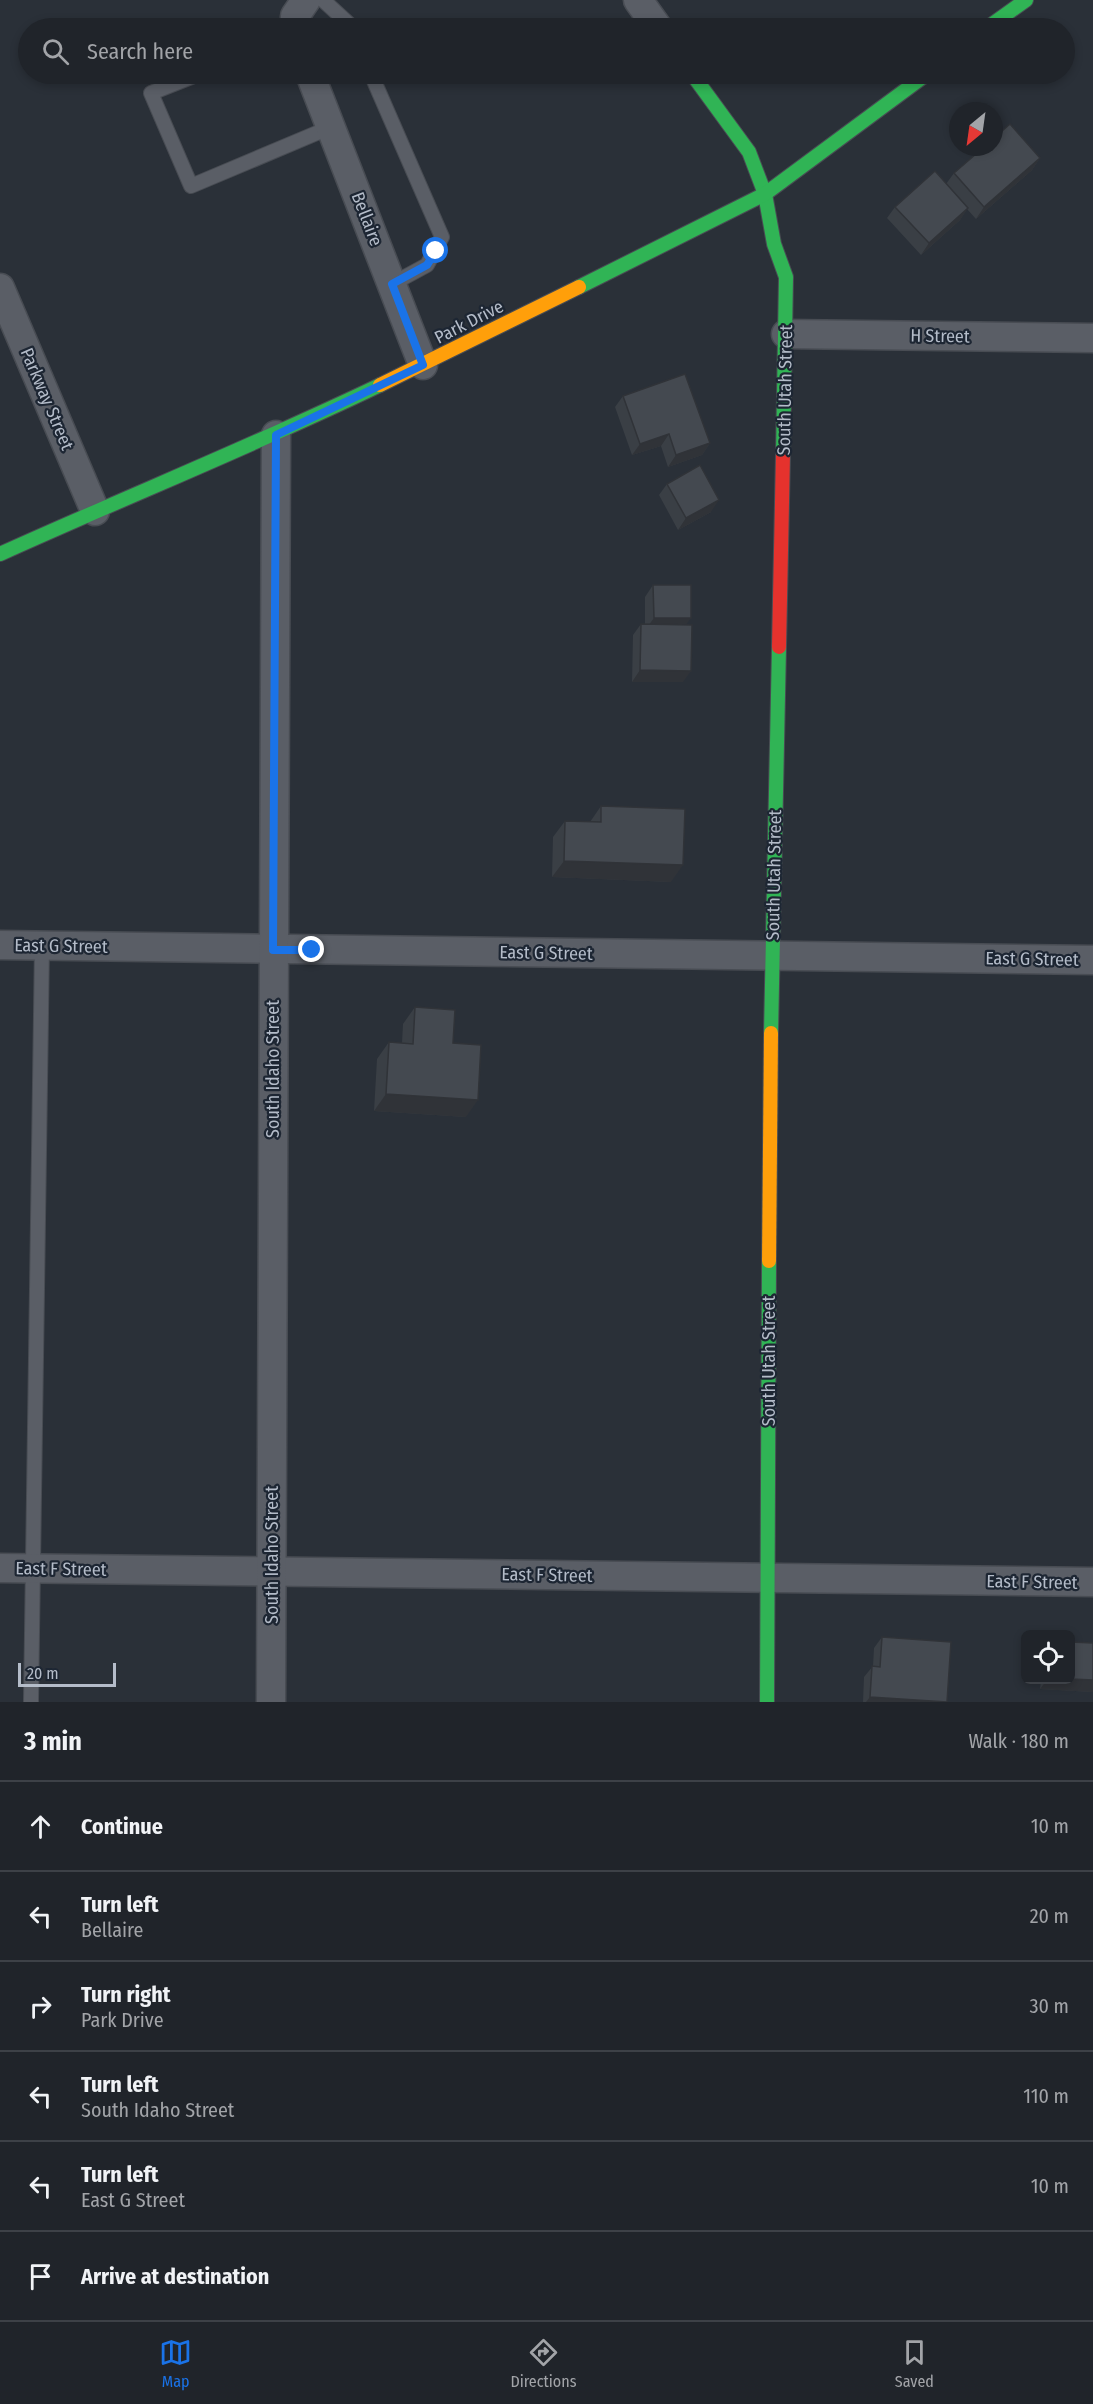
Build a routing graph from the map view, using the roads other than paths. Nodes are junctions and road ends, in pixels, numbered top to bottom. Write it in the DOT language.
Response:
graph roads {
  1 [pos="306,0"];
  2 [pos="323,0"];
  3 [pos="638,0"];
  4 [pos="1026,0"];
  5 [pos="295,18"];
  6 [pos="342,18"];
  7 [pos="651,18"];
  8 [pos="1001,18"];
  9 [pos="174,84"];
  10 [pos="314,84"];
  11 [pos="375,84"];
  12 [pos="699,84"];
  13 [pos="914,84"];
  14 [pos="331,127"];
  15 [pos="765,194"];
  16 [pos="392,284"];
  17 [pos="0,288"];
  18 [pos="786,334"];
  19 [pos="1093,338"];
  20 [pos="423,365"];
  21 [pos="276,435"];
  22 [pos="95,511"];
  23 [pos="0,554"];
  24 [pos="0,945"];
  25 [pos="42,945"];
  26 [pos="273,950"];
  27 [pos="772,956"];
  28 [pos="1093,960"];
  29 [pos="0,1568"];
  30 [pos="33,1568"];
  31 [pos="273,1572"];
  32 [pos="768,1578"];
  33 [pos="1093,1582"];
  34 [pos="31,1702"];
  35 [pos="271,1702"];
  36 [pos="767,1702"];
  1 -- 5 [label="street"];
  2 -- 6 [label="lane"];
  3 -- 7 [label="street"];
  4 -- 8 [label="street"];
  9 -- 14 [label="lane"];
  10 -- 14 [label="street, Bellaire"];
  11 -- 16 [label="lane"];
  12 -- 15 [label="street, South Utah Street"];
  13 -- 15 [label="street, Park Drive"];
  14 -- 16 [label="street, Bellaire"];
  15 -- 18 [label="street, South Utah Street"];
  15 -- 20 [label="street, Park Drive"];
  16 -- 20 [label="street, Bellaire"];
  17 -- 22 [label="street, Parkway Street"];
  18 -- 19 [label="street, H Street"];
  18 -- 27 [label="street, South Utah Street"];
  20 -- 21 [label="street, Park Drive"];
  21 -- 22 [label="street, Park Drive"];
  21 -- 26 [label="street, South Idaho Street"];
  22 -- 23 [label="street, Park Drive"];
  24 -- 25 [label="street, East G Street"];
  25 -- 26 [label="street, East G Street"];
  25 -- 30 [label="lane"];
  26 -- 27 [label="street, East G Street"];
  26 -- 31 [label="street, South Idaho Street"];
  27 -- 28 [label="street, East G Street"];
  27 -- 32 [label="street, South Utah Street"];
  29 -- 30 [label="street, East F Street"];
  30 -- 31 [label="street, East F Street"];
  30 -- 34 [label="lane"];
  31 -- 32 [label="street, East F Street"];
  31 -- 35 [label="street, South Idaho Street"];
  32 -- 33 [label="street, East F Street"];
  32 -- 36 [label="street, South Utah Street"];
}
